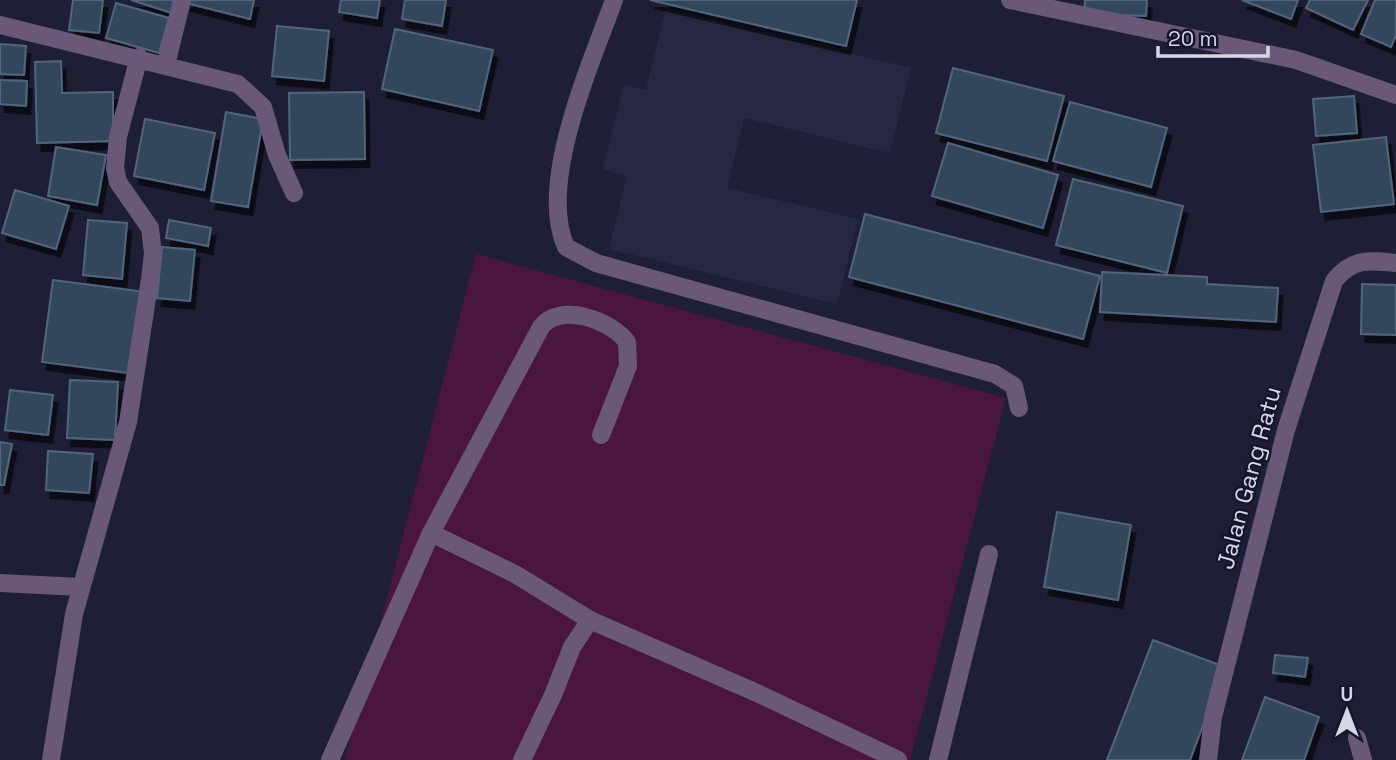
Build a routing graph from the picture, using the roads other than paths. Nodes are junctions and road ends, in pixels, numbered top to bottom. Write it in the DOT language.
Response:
graph roads {
  1 [pos="182,0"];
  2 [pos="614,0"];
  3 [pos="1010,0"];
  4 [pos="0,25"];
  5 [pos="139,57"];
  6 [pos="166,65"];
  7 [pos="1396,95"];
  8 [pos="294,193"];
  9 [pos="1396,263"];
  10 [pos="1019,408"];
  11 [pos="601,435"];
  12 [pos="431,533"];
  13 [pos="989,554"];
  14 [pos="0,583"];
  15 [pos="82,587"];
  16 [pos="590,620"];
  17 [pos="1357,738"];
  18 [pos="51,760"];
  19 [pos="330,760"];
  20 [pos="522,760"];
  21 [pos="898,760"];
  22 [pos="938,760"];
  23 [pos="1208,760"];
  24 [pos="1363,760"];
  1 -- 6 [label="street"];
  2 -- 10 [label="street"];
  3 -- 7 [label="street"];
  4 -- 5 [label="street"];
  5 -- 6 [label="street"];
  5 -- 15 [label="street"];
  6 -- 8 [label="street"];
  9 -- 23 [label="street, Jalan Gang Ratu"];
  11 -- 12 [label="street"];
  12 -- 16 [label="street"];
  12 -- 19 [label="street"];
  13 -- 22 [label="street"];
  14 -- 15 [label="street"];
  15 -- 18 [label="street"];
  16 -- 20 [label="street"];
  16 -- 21 [label="street"];
  17 -- 24 [label="street"];
}
